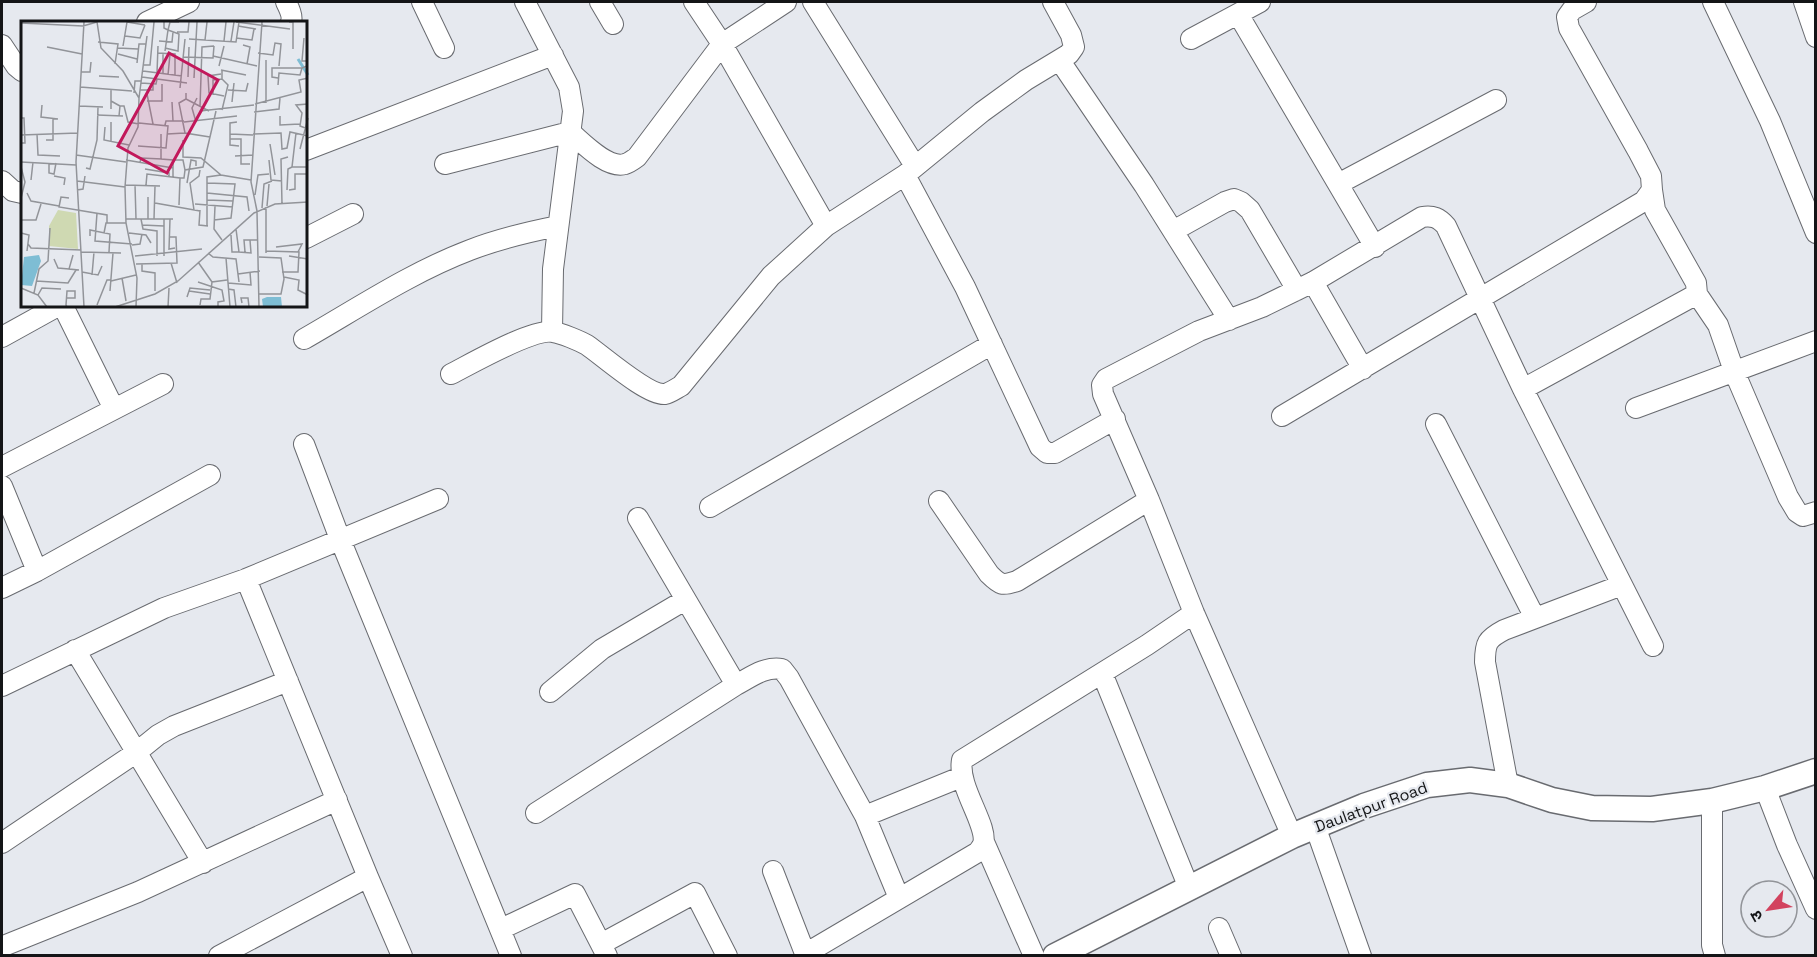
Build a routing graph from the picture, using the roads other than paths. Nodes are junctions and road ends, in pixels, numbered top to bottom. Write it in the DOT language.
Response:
graph roads {
  1 [pos="189,2"];
  2 [pos="286,2"];
  3 [pos="422,2"];
  4 [pos="525,2"];
  5 [pos="600,2"];
  6 [pos="694,2"];
  7 [pos="786,2"];
  8 [pos="813,2"];
  9 [pos="1053,2"];
  10 [pos="1260,2"];
  11 [pos="1559,2"];
  12 [pos="1586,2"];
  13 [pos="1713,2"];
  14 [pos="1804,2"];
  15 [pos="1238,14"];
  16 [pos="1568,19"];
  17 [pos="149,21"];
  18 [pos="291,21"];
  19 [pos="613,24"];
  20 [pos="1815,37"];
  21 [pos="1191,39"];
  22 [pos="722,44"];
  23 [pos="2,45"];
  24 [pos="444,48"];
  25 [pos="553,56"];
  26 [pos="1059,61"];
  27 [pos="21,70"];
  28 [pos="1496,100"];
  29 [pos="570,132"];
  30 [pos="308,149"];
  31 [pos="445,164"];
  32 [pos="910,171"];
  33 [pos="2,181"];
  34 [pos="1338,184"];
  35 [pos="1652,190"];
  36 [pos="21,193"];
  37 [pos="353,214"];
  38 [pos="558,226"];
  39 [pos="826,226"];
  40 [pos="1173,231"];
  41 [pos="1815,232"];
  42 [pos="308,237"];
  43 [pos="1375,247"];
  44 [pos="1305,286"];
  45 [pos="1697,294"];
  46 [pos="1480,298"];
  47 [pos="57,308"];
  48 [pos="62,308"];
  49 [pos="1229,320"];
  50 [pos="552,331"];
  51 [pos="2,338"];
  52 [pos="304,339"];
  53 [pos="1815,341"];
  54 [pos="992,344"];
  55 [pos="1363,369"];
  56 [pos="1734,371"];
  57 [pos="451,374"];
  58 [pos="163,384"];
  59 [pos="1523,389"];
  60 [pos="1636,408"];
  61 [pos="114,409"];
  62 [pos="1282,416"];
  63 [pos="1114,419"];
  64 [pos="1436,424"];
  65 [pos="304,444"];
  66 [pos="2,467"];
  67 [pos="210,475"];
  68 [pos="2,486"];
  69 [pos="438,499"];
  70 [pos="1149,500"];
  71 [pos="939,501"];
  72 [pos="710,507"];
  73 [pos="1815,513"];
  74 [pos="638,518"];
  75 [pos="340,539"];
  76 [pos="37,571"];
  77 [pos="246,579"];
  78 [pos="1622,585"];
  79 [pos="2,588"];
  80 [pos="685,600"];
  81 [pos="1194,613"];
  82 [pos="1534,618"];
  83 [pos="1653,646"];
  84 [pos="75,650"];
  85 [pos="1102,673"];
  86 [pos="288,681"];
  87 [pos="736,685"];
  88 [pos="2,686"];
  89 [pos="550,692"];
  90 [pos="137,752"];
  91 [pos="1815,771"];
  92 [pos="961,777"];
  93 [pos="1508,785"];
  94 [pos="1766,788"];
  95 [pos="337,800"];
  96 [pos="1712,801"];
  97 [pos="536,813"];
  98 [pos="865,816"];
  99 [pos="1315,826"];
  100 [pos="1292,836"];
  101 [pos="984,842"];
  102 [pos="2,843"];
  103 [pos="203,863"];
  104 [pos="773,871"];
  105 [pos="368,877"];
  106 [pos="1189,888"];
  107 [pos="899,898"];
  108 [pos="1815,909"];
  109 [pos="1219,928"];
  110 [pos="501,929"];
  111 [pos="7,945"];
  112 [pos="604,950"];
  113 [pos="806,955"];
  114 [pos="219,956"];
  115 [pos="402,956"];
  116 [pos="511,956"];
  117 [pos="727,956"];
  118 [pos="1034,956"];
  119 [pos="1055,956"];
  120 [pos="1231,956"];
  121 [pos="1361,956"];
  122 [pos="1715,956"];
  1 -- 17 [label="street"];
  2 -- 18 [label="street"];
  3 -- 24 [label="street"];
  4 -- 25 [label="street"];
  5 -- 19 [label="street"];
  6 -- 22 [label="street"];
  7 -- 22 [label="street"];
  8 -- 32 [label="street"];
  9 -- 26 [label="street"];
  10 -- 15 [label="street"];
  11 -- 16 [label="street"];
  12 -- 16 [label="street"];
  13 -- 41 [label="street"];
  14 -- 20 [label="street"];
  15 -- 21 [label="street"];
  15 -- 34 [label="street"];
  16 -- 35 [label="street"];
  22 -- 29 [label="street"];
  22 -- 39 [label="street"];
  23 -- 27 [label="street"];
  25 -- 29 [label="street"];
  25 -- 30 [label="street"];
  26 -- 32 [label="street"];
  26 -- 40 [label="street"];
  28 -- 34 [label="street"];
  29 -- 31 [label="street"];
  29 -- 38 [label="street"];
  32 -- 39 [label="street"];
  32 -- 54 [label="street"];
  33 -- 36 [label="street"];
  34 -- 43 [label="street"];
  35 -- 45 [label="street"];
  35 -- 46 [label="street"];
  37 -- 42 [label="street"];
  38 -- 50 [label="street"];
  38 -- 52 [label="street"];
  39 -- 50 [label="street"];
  40 -- 44 [label="street"];
  40 -- 49 [label="street"];
  43 -- 44 [label="street"];
  43 -- 46 [label="street"];
  44 -- 49 [label="street"];
  44 -- 55 [label="street"];
  45 -- 56 [label="street"];
  45 -- 59 [label="street"];
  46 -- 55 [label="street"];
  46 -- 59 [label="street"];
  47 -- 51 [label="street"];
  48 -- 61 [label="street"];
  49 -- 63 [label="street"];
  50 -- 57 [label="street"];
  53 -- 56 [label="street"];
  54 -- 63 [label="street"];
  54 -- 72 [label="street"];
  55 -- 62 [label="street"];
  56 -- 60 [label="street"];
  56 -- 73 [label="street"];
  58 -- 61 [label="street"];
  59 -- 78 [label="street"];
  61 -- 66 [label="street"];
  63 -- 70 [label="street"];
  64 -- 82 [label="street"];
  65 -- 75 [label="street"];
  67 -- 76 [label="street"];
  68 -- 76 [label="street"];
  69 -- 75 [label="street"];
  70 -- 71 [label="street"];
  70 -- 81 [label="street"];
  74 -- 80 [label="street"];
  75 -- 77 [label="street"];
  75 -- 110 [label="street"];
  76 -- 79 [label="street"];
  77 -- 84 [label="street"];
  77 -- 86 [label="street"];
  78 -- 82 [label="street"];
  78 -- 83 [label="street"];
  80 -- 87 [label="street"];
  80 -- 89 [label="street"];
  81 -- 85 [label="street"];
  81 -- 100 [label="street"];
  82 -- 93 [label="street"];
  84 -- 88 [label="street"];
  84 -- 90 [label="street"];
  85 -- 92 [label="street"];
  85 -- 106 [label="street"];
  86 -- 90 [label="street"];
  86 -- 95 [label="street"];
  87 -- 97 [label="street"];
  87 -- 98 [label="street"];
  90 -- 102 [label="street"];
  90 -- 103 [label="street"];
  91 -- 94 [label="street, Daulatpur Road"];
  92 -- 98 [label="street"];
  92 -- 101 [label="street"];
  93 -- 96 [label="street, Daulatpur Road"];
  93 -- 99 [label="street, Daulatpur Road"];
  94 -- 96 [label="street, Daulatpur Road"];
  94 -- 108 [label="street"];
  95 -- 103 [label="street"];
  95 -- 105 [label="street"];
  96 -- 122 [label="street"];
  98 -- 107 [label="street"];
  99 -- 100 [label="street, Daulatpur Road"];
  99 -- 121 [label="street"];
  100 -- 106 [label="street, Daulatpur Road"];
  101 -- 107 [label="street"];
  101 -- 118 [label="street"];
  103 -- 111 [label="street"];
  104 -- 113 [label="street"];
  105 -- 114 [label="street"];
  105 -- 115 [label="street"];
  106 -- 119 [label="street, Daulatpur Road"];
  107 -- 113 [label="street"];
  109 -- 120 [label="street"];
  110 -- 112 [label="street"];
  110 -- 116 [label="street"];
  112 -- 117 [label="street"];
}
